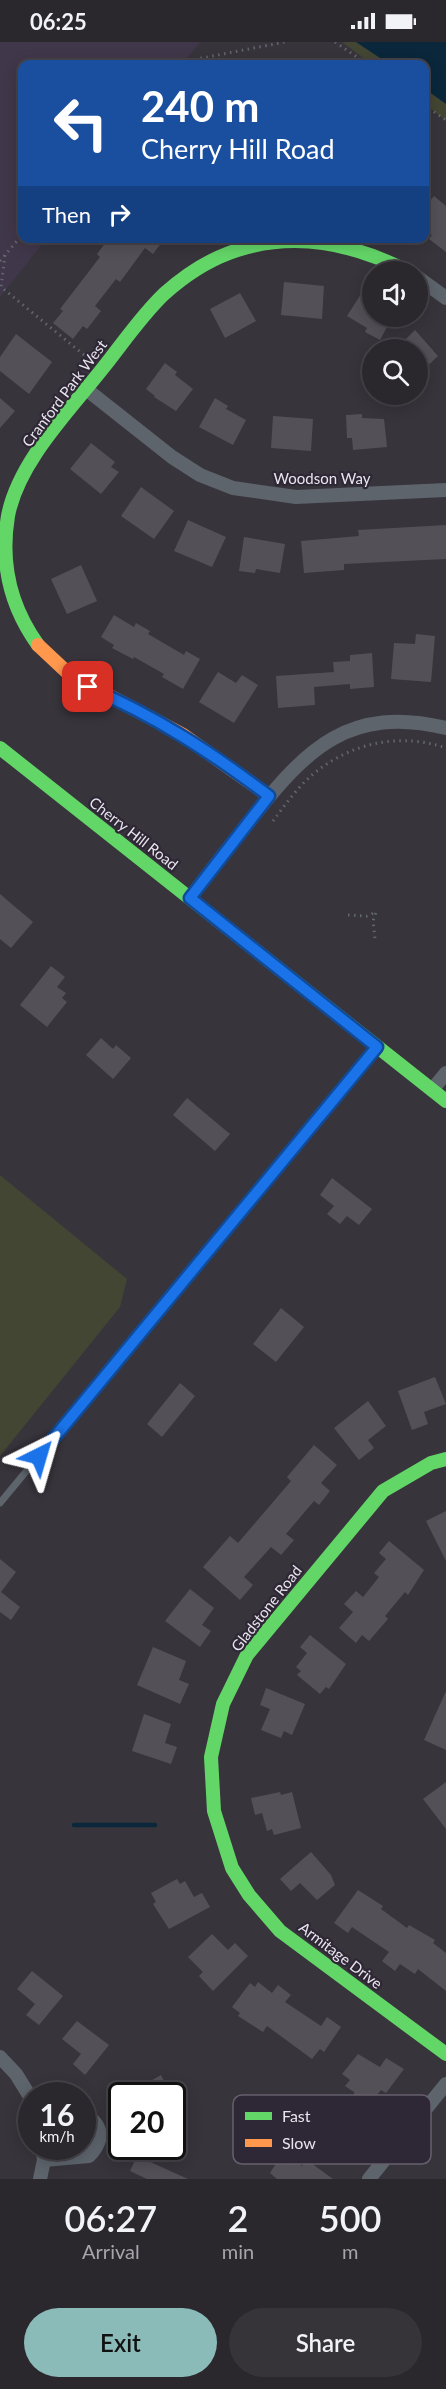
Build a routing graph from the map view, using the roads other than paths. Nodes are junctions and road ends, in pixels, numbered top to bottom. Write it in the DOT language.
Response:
graph roads {
  1 [pos="248,243"];
  2 [pos="329,243"];
  3 [pos="386,261"];
  4 [pos="428,285"];
  5 [pos="446,298"];
  6 [pos="86,389"];
  7 [pos="446,490"];
  8 [pos="446,728"];
  9 [pos="0,748"];
  10 [pos="269,796"];
  11 [pos="190,898"];
  12 [pos="377,1047"];
  13 [pos="446,1073"];
  14 [pos="432,1090"];
  15 [pos="446,1101"];
  16 [pos="446,1459"];
  17 [pos="0,1503"];
  18 [pos="232,1868"];
  19 [pos="446,2054"];
  20 [pos="0,2057"];
  21 [pos="21,2082"];
  22 [pos="446,2084"];
  23 [pos="431,2103"];
  24 [pos="96,2122"];
  25 [pos="96,2148"];
  26 [pos="42,2160"];
  27 [pos="381,2164"];
  28 [pos="40,2179"];
  29 [pos="369,2179"];
  1 -- 6 [label="street, Cranford Park West"];
  2 -- 3 [label="street, Cranford Park West"];
  4 -- 5 [label="street"];
  6 -- 7 [label="street, Woodson Way"];
  6 -- 10 [label="street, Cranford Park West"];
  8 -- 10 [label="street"];
  9 -- 11 [label="street, Cherry Hill Road"];
  10 -- 11 [label="street"];
  11 -- 12 [label="street, Cherry Hill Road"];
  12 -- 14 [label="street, Cherry Hill Road"];
  12 -- 17 [label="lane"];
  13 -- 14 [label="street"];
  14 -- 15 [label="street, Cherry Hill Road"];
  16 -- 18 [label="street, Gladstone Road"];
  18 -- 19 [label="street, Armitage Drive"];
  20 -- 21 [label="street"];
  22 -- 23 [label="street"];
  24 -- 25 [label="street"];
  26 -- 28 [label="street"];
  27 -- 29 [label="street"];
}
